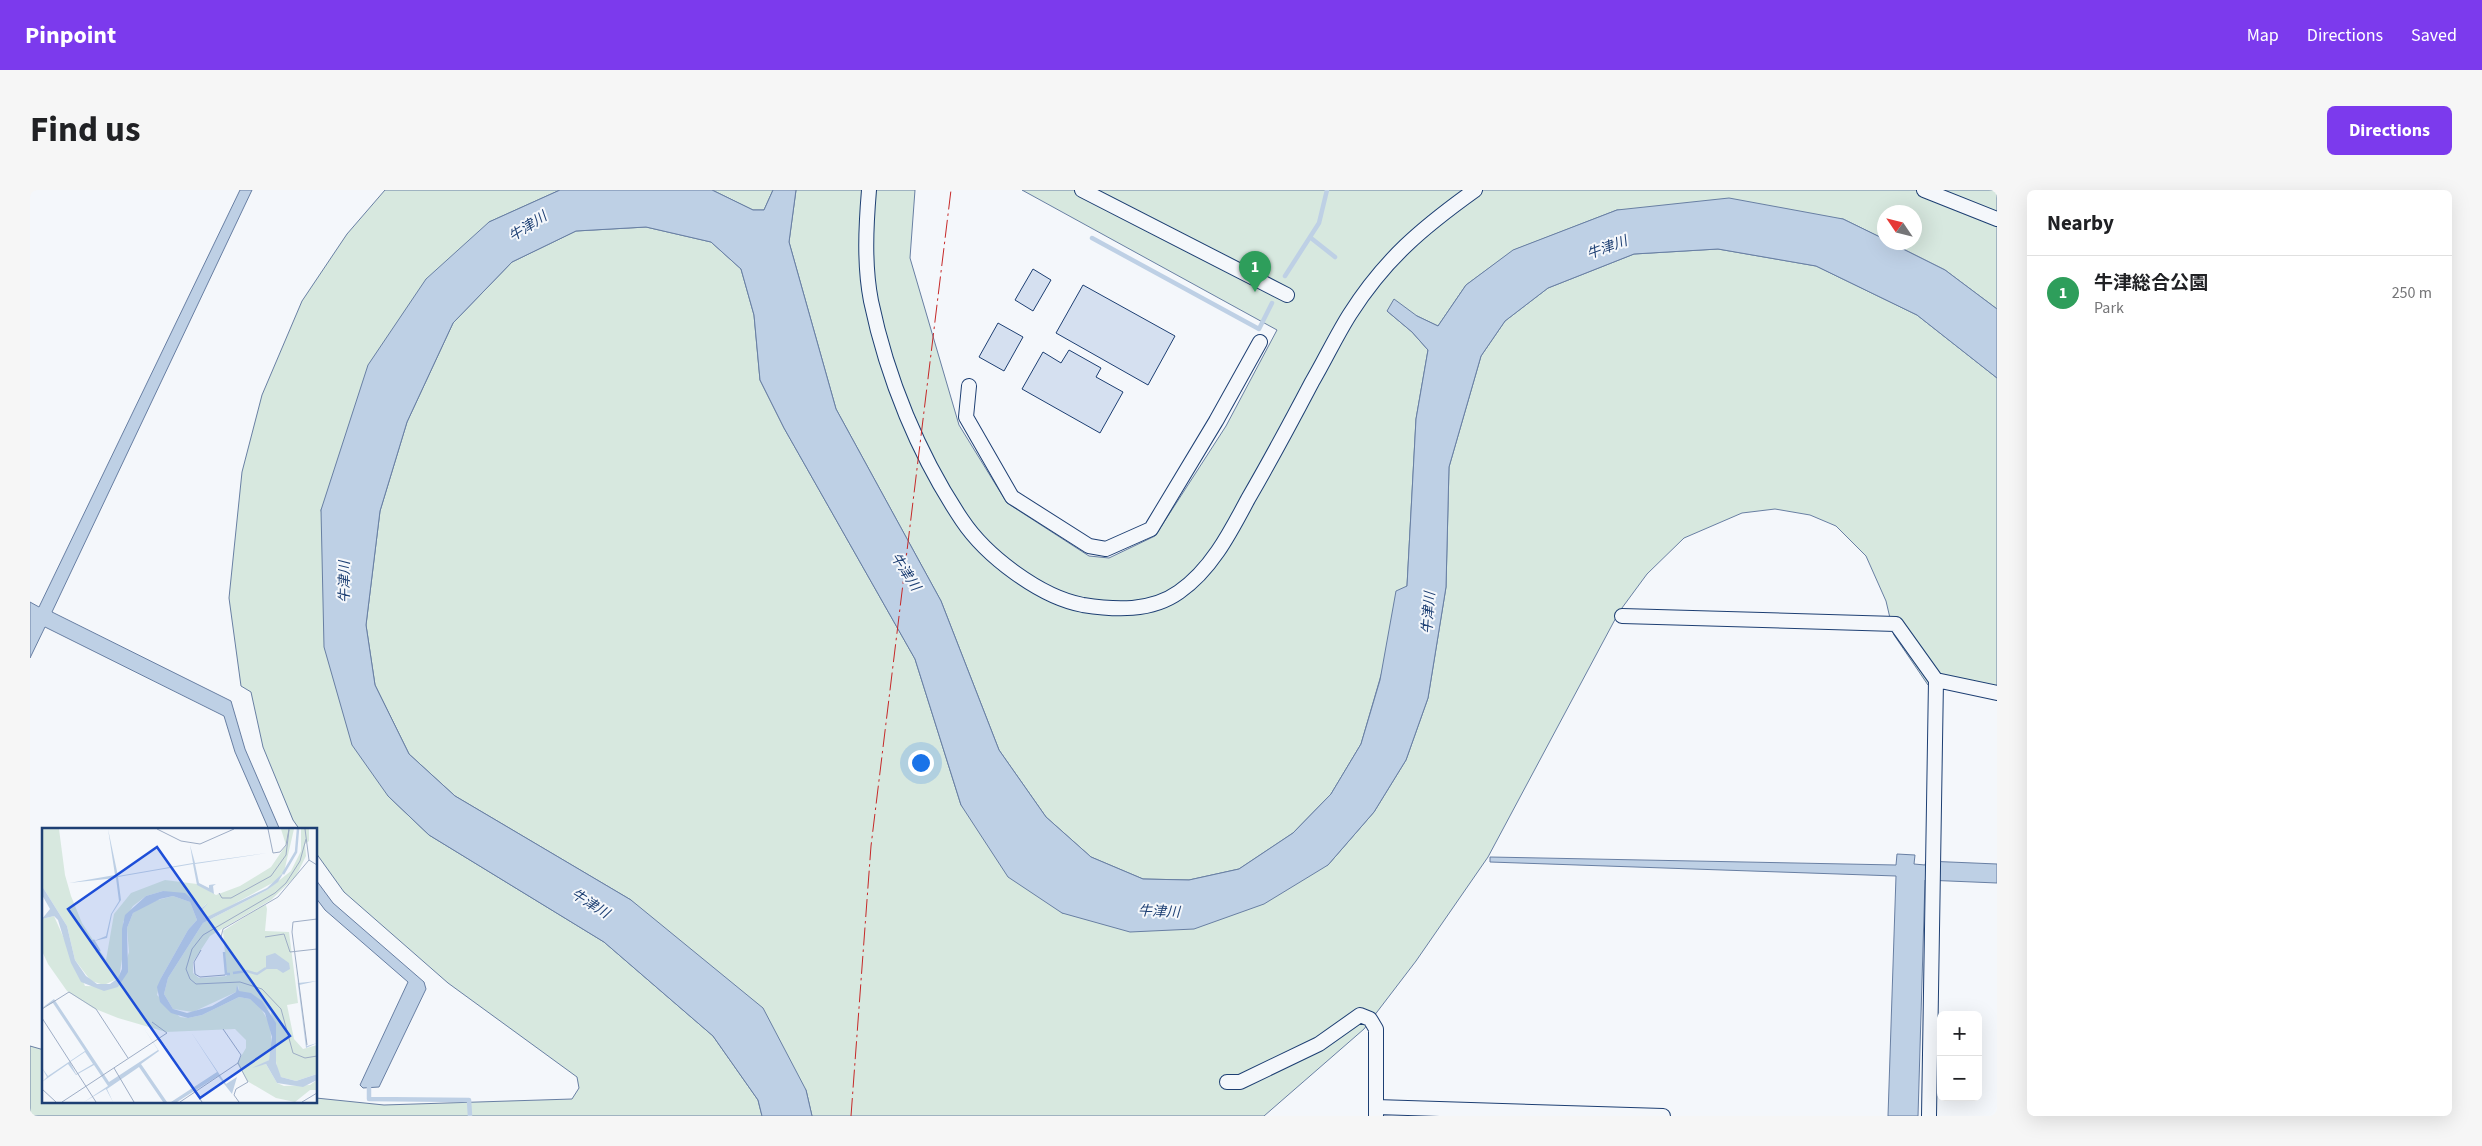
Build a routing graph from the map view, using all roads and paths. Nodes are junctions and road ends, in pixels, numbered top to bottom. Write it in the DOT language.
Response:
graph roads {
  1 [pos="869,190"];
  2 [pos="1082,190"];
  3 [pos="1475,190"];
  4 [pos="1924,190"];
  5 [pos="1997,220"];
  6 [pos="1287,295"];
  7 [pos="1260,342"];
  8 [pos="969,386"];
  9 [pos="1622,616"];
  10 [pos="1936,680"];
  11 [pos="1997,693"];
  12 [pos="1227,1082"];
  13 [pos="1376,1112"];
  14 [pos="1663,1116"];
  15 [pos="1928,1116"];
  1 -- 3 [label="street"];
  2 -- 6 [label="street"];
  4 -- 5 [label="street"];
  7 -- 8 [label="street"];
  9 -- 10 [label="street"];
  10 -- 11 [label="street"];
  10 -- 15 [label="street"];
  12 -- 13 [label="street"];
  13 -- 14 [label="street"];
}
